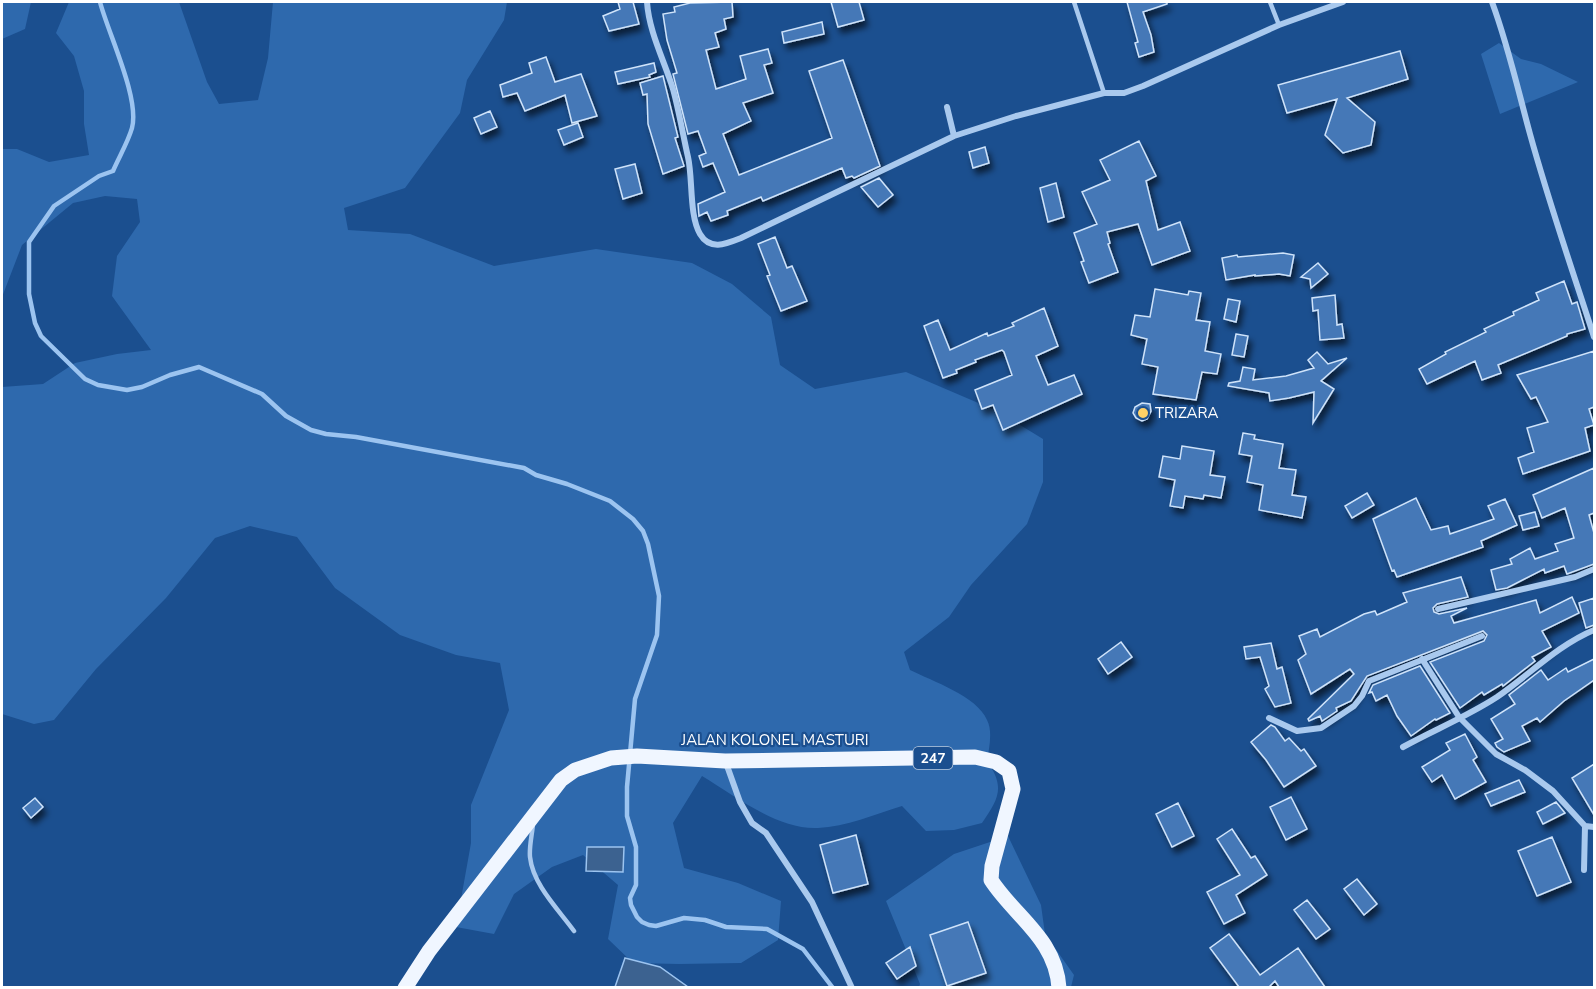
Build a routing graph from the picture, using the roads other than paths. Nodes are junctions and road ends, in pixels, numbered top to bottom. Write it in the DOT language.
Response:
graph roads {
  1 [pos="647,2"];
  2 [pos="1074,2"];
  3 [pos="1270,2"];
  4 [pos="1343,2"];
  5 [pos="1492,2"];
  6 [pos="1279,25"];
  7 [pos="1104,93"];
  8 [pos="948,107"];
  9 [pos="954,136"];
  10 [pos="1594,337"];
  11 [pos="1594,569"];
  12 [pos="1438,609"];
  13 [pos="1594,630"];
  14 [pos="1482,636"];
  15 [pos="1422,659"];
  16 [pos="1459,717"];
  17 [pos="1269,718"];
  18 [pos="1403,747"];
  19 [pos="725,761"];
  20 [pos="533,815"];
  21 [pos="1585,826"];
  22 [pos="1594,827"];
  23 [pos="1584,870"];
  24 [pos="574,931"];
  25 [pos="405,987"];
  26 [pos="852,987"];
  27 [pos="1059,987"];
  1 -- 9 [label="street"];
  2 -- 7 [label="lane"];
  3 -- 6 [label="lane"];
  4 -- 6 [label="street"];
  5 -- 10 [label="street"];
  6 -- 7 [label="street"];
  7 -- 9 [label="street"];
  8 -- 9 [label="street"];
  11 -- 12 [label="street"];
  13 -- 16 [label="street"];
  14 -- 15 [label="street"];
  15 -- 16 [label="street"];
  15 -- 17 [label="street"];
  16 -- 18 [label="street"];
  16 -- 21 [label="street"];
  19 -- 20 [label="main road, JALAN KOLONEL MASTURI / 247"];
  19 -- 26 [label="street"];
  19 -- 27 [label="main road, JALAN KOLONEL MASTURI / 247"];
  20 -- 24 [label="lane"];
  20 -- 25 [label="main road, JALAN KOLONEL MASTURI / 247"];
  21 -- 22 [label="street"];
  21 -- 23 [label="street"];
}
